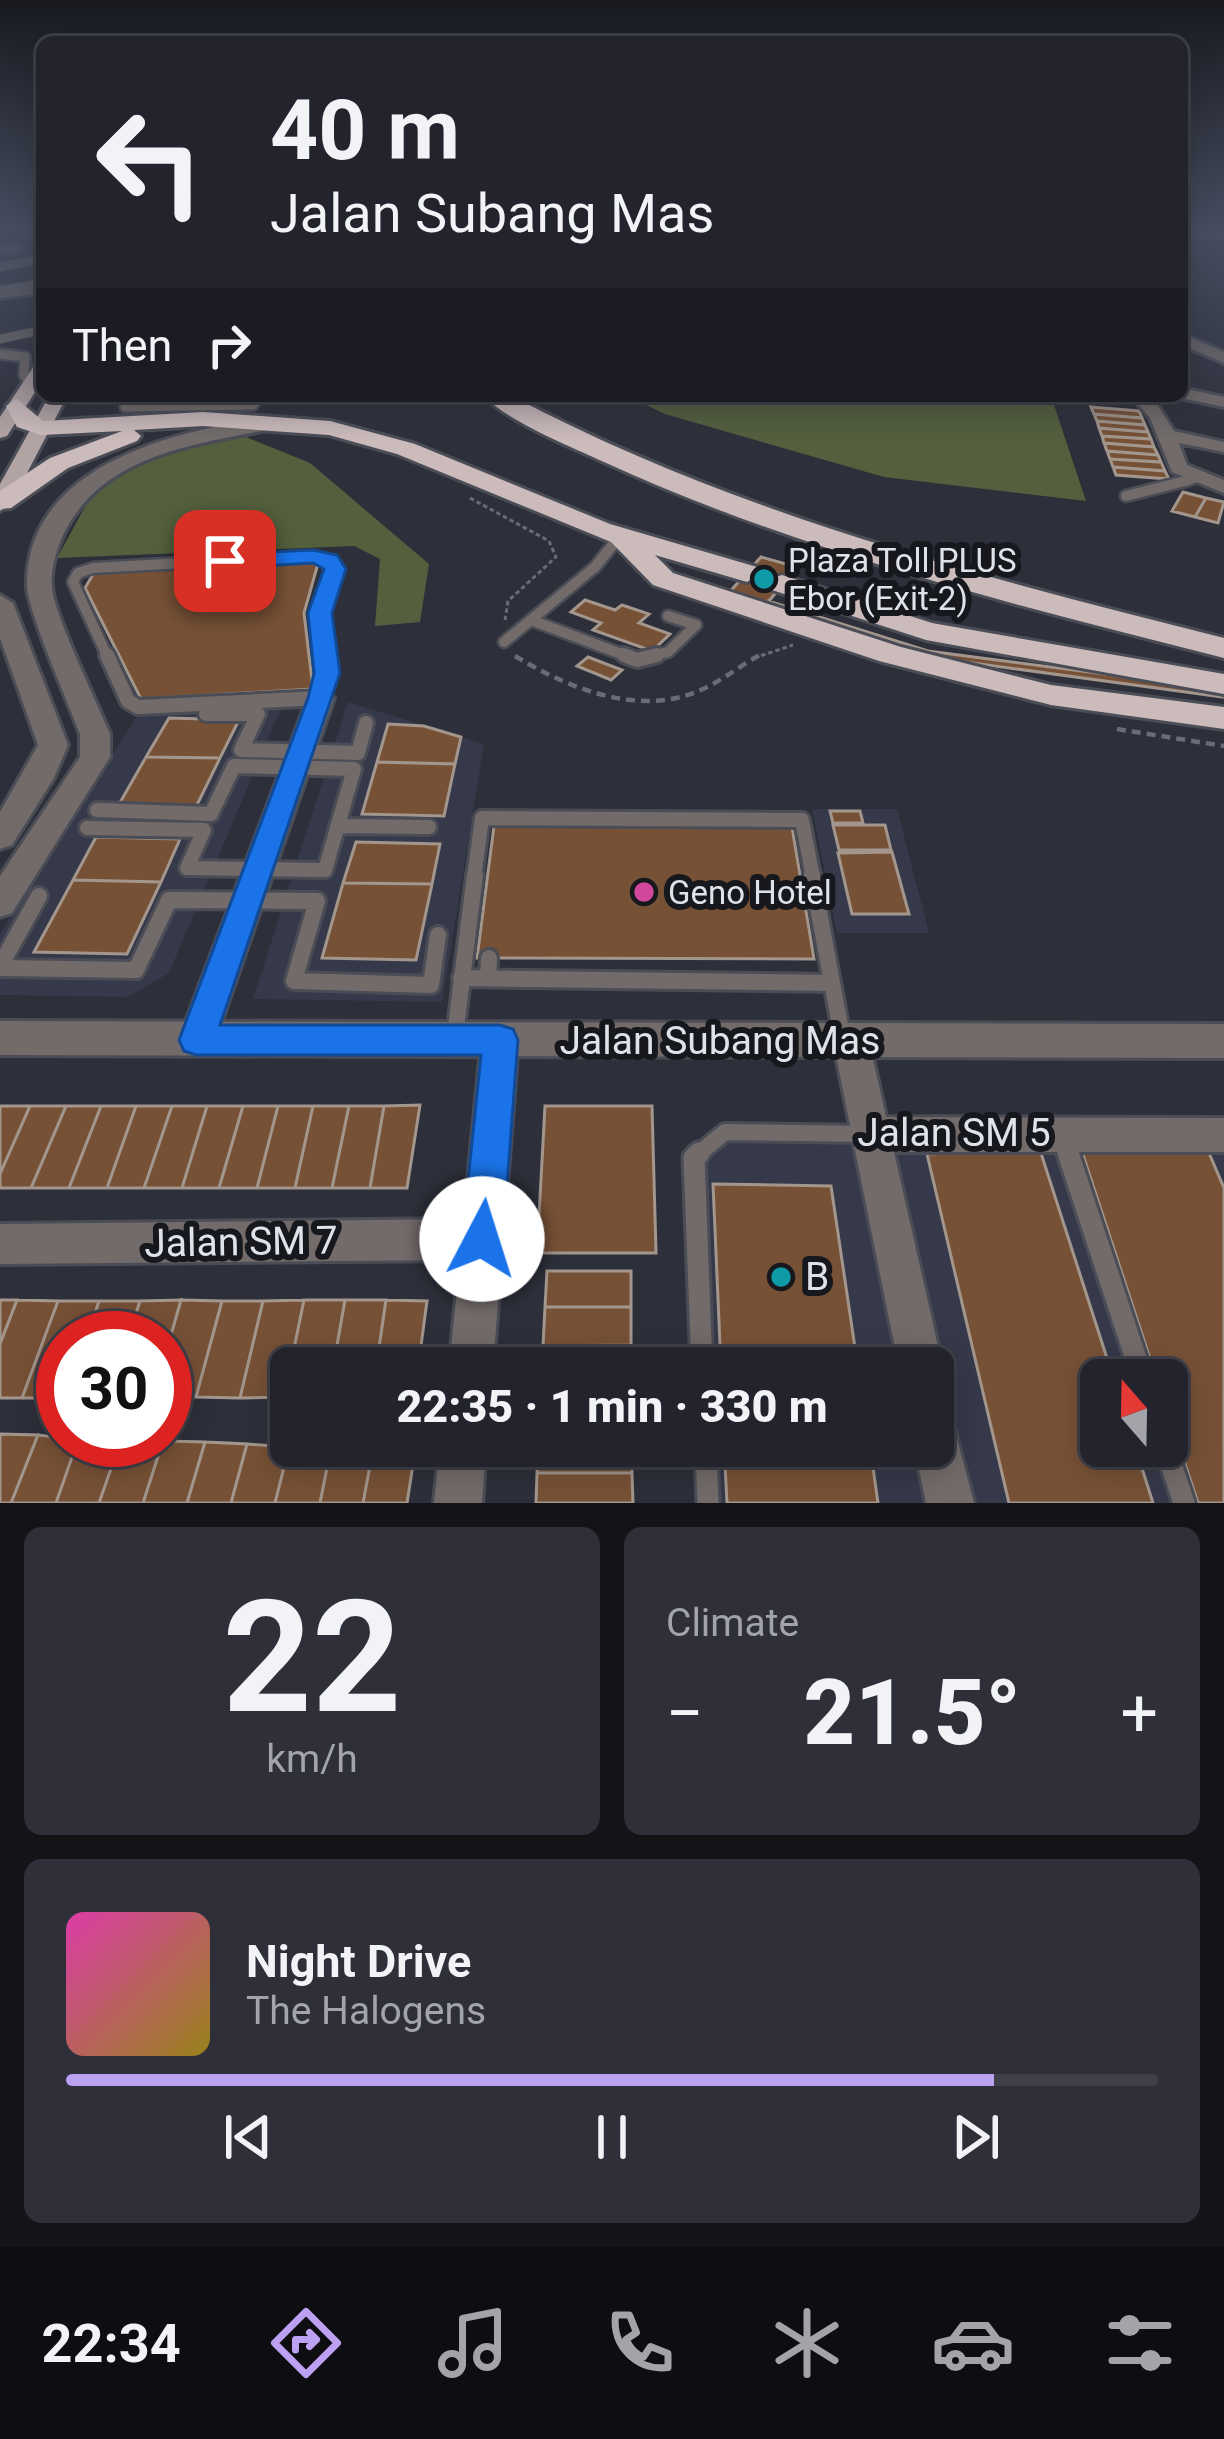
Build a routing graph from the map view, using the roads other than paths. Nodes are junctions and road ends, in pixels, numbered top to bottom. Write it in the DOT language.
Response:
graph roads {
  1 [pos="36,331"];
  2 [pos="0,339"];
  3 [pos="1188,342"];
  4 [pos="0,354"];
  5 [pos="1224,358"];
  6 [pos="36,377"];
  7 [pos="1188,394"];
  8 [pos="24,396"];
  9 [pos="55,402"];
  10 [pos="129,402"];
  11 [pos="256,402"];
  12 [pos="507,402"];
  13 [pos="549,402"];
  14 [pos="1149,402"];
  15 [pos="1224,402"];
  16 [pos="203,419"];
  17 [pos="280,422"];
  18 [pos="41,428"];
  19 [pos="0,431"];
  20 [pos="1167,435"];
  21 [pos="1224,447"];
  22 [pos="1196,478"];
  23 [pos="1224,488"];
  24 [pos="1126,496"];
  25 [pos="1,503"];
  26 [pos="620,536"];
  27 [pos="747,573"];
  28 [pos="782,584"];
  29 [pos="0,603"];
  30 [pos="668,616"];
  31 [pos="531,620"];
  32 [pos="1224,624"];
  33 [pos="504,642"];
  34 [pos="1224,648"];
  35 [pos="1224,684"];
  36 [pos="321,698"];
  37 [pos="206,714"];
  38 [pos="1224,718"];
  39 [pos="366,723"];
  40 [pos="298,760"];
  41 [pos="97,810"];
  42 [pos="337,826"];
  43 [pos="429,827"];
  44 [pos="87,828"];
  45 [pos="0,837"];
  46 [pos="259,869"];
  47 [pos="39,896"];
  48 [pos="247,901"];
  49 [pos="0,904"];
  50 [pos="438,934"];
  51 [pos="498,958"];
  52 [pos="0,967"];
  53 [pos="461,978"];
  54 [pos="497,979"];
  55 [pos="832,982"];
  56 [pos="196,1040"];
  57 [pos="500,1040"];
  58 [pos="6,1041"];
  59 [pos="454,1041"];
  60 [pos="847,1041"];
  61 [pos="1224,1041"];
  62 [pos="1061,1132"];
  63 [pos="871,1134"];
  64 [pos="1224,1135"];
  65 [pos="482,1239"];
  66 [pos="0,1244"];
  67 [pos="473,1347"];
  68 [pos="702,1347"];
  69 [pos="917,1347"];
  70 [pos="1136,1359"];
  71 [pos="462,1467"];
  72 [pos="707,1467"];
  73 [pos="942,1467"];
  74 [pos="1172,1467"];
  75 [pos="458,1503"];
  76 [pos="708,1503"];
  77 [pos="950,1503"];
  78 [pos="1184,1503"];
  1 -- 2 [label="lane"];
  3 -- 5 [label="street"];
  4 -- 8 [label="lane"];
  6 -- 8 [label="main road"];
  7 -- 15 [label="street"];
  8 -- 18 [label="highway"];
  8 -- 19 [label="main road"];
  9 -- 18 [label="main road"];
  10 -- 11 [label="lane"];
  12 -- 34 [label="highway"];
  13 -- 32 [label="highway"];
  14 -- 20 [label="street"];
  16 -- 17 [label="highway"];
  16 -- 18 [label="highway"];
  16 -- 25 [label="highway"];
  17 -- 26 [label="highway"];
  17 -- 49 [label="street"];
  18 -- 25 [label="main road"];
  20 -- 21 [label="street"];
  20 -- 22 [label="street"];
  22 -- 23 [label="street"];
  22 -- 24 [label="lane"];
  26 -- 27 [label="highway"];
  26 -- 31 [label="lane"];
  26 -- 38 [label="highway"];
  28 -- 35 [label="highway"];
  29 -- 45 [label="street"];
  30 -- 31 [label="lane"];
  31 -- 33 [label="lane"];
  36 -- 36 [label="lane"];
  36 -- 40 [label="street"];
  37 -- 40 [label="lane"];
  39 -- 40 [label="lane"];
  40 -- 41 [label="lane"];
  40 -- 42 [label="lane"];
  40 -- 46 [label="street"];
  42 -- 43 [label="lane"];
  42 -- 46 [label="lane"];
  44 -- 46 [label="lane"];
  46 -- 48 [label="street"];
  47 -- 52 [label="lane"];
  48 -- 50 [label="lane"];
  48 -- 52 [label="lane"];
  48 -- 56 [label="street"];
  51 -- 54 [label="lane"];
  53 -- 54 [label="lane"];
  53 -- 55 [label="lane"];
  53 -- 59 [label="lane"];
  54 -- 55 [label="lane"];
  55 -- 60 [label="lane"];
  56 -- 58 [label="street, Jalan Subang Mas"];
  56 -- 59 [label="street, Jalan Subang Mas"];
  57 -- 59 [label="street, Jalan Subang Mas"];
  57 -- 60 [label="street, Jalan Subang Mas"];
  57 -- 65 [label="street"];
  60 -- 61 [label="street, Jalan Subang Mas"];
  60 -- 63 [label="street"];
  62 -- 63 [label="street, Jalan SM 5"];
  62 -- 64 [label="street, Jalan SM 5"];
  62 -- 70 [label="lane"];
  63 -- 68 [label="lane, Jalan SM 5"];
  63 -- 69 [label="street"];
  65 -- 66 [label="street, Jalan SM 7"];
  65 -- 67 [label="street"];
  71 -- 75 [label="street"];
  72 -- 76 [label="lane"];
  73 -- 77 [label="street"];
  74 -- 78 [label="lane"];
}
